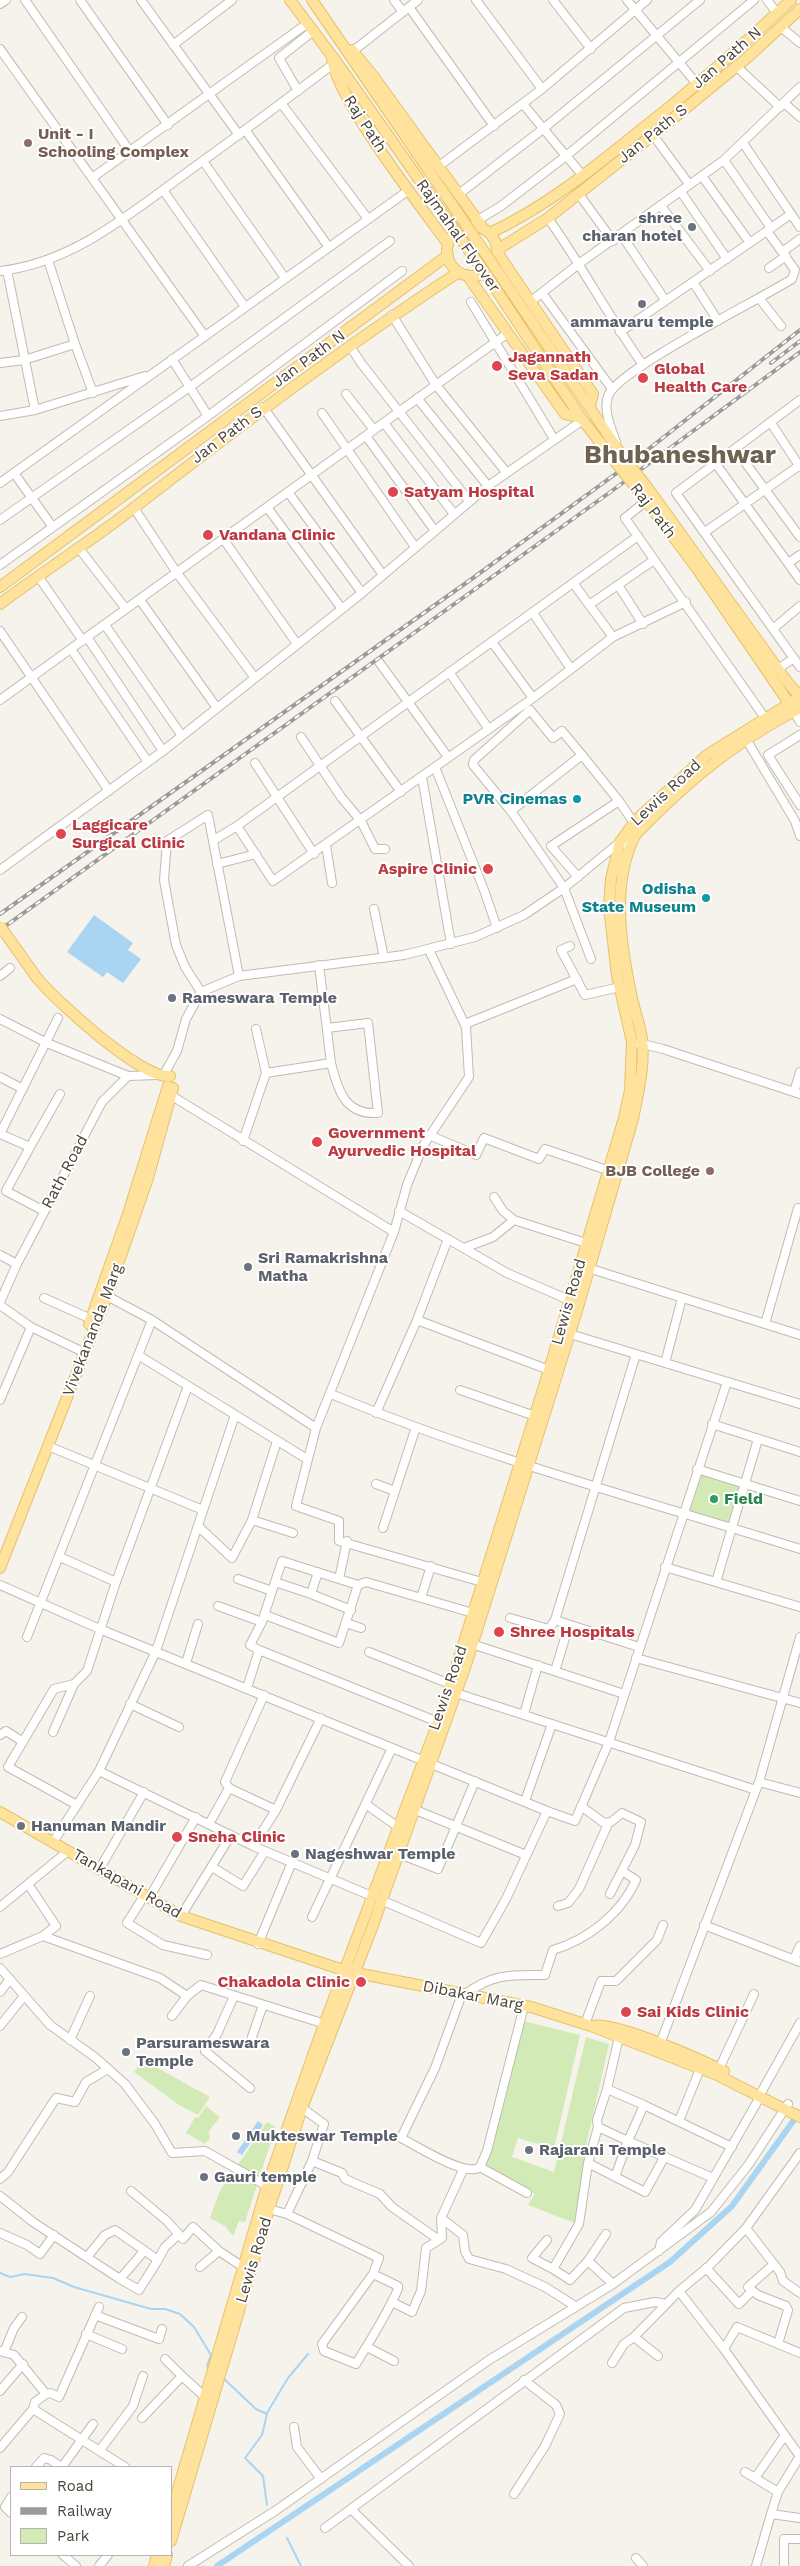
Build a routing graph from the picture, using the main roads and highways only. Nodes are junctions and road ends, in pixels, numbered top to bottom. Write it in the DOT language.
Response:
graph roads {
  1 [pos="290,0"];
  2 [pos="312,0"];
  3 [pos="792,0"];
  4 [pos="800,9"];
  5 [pos="349,49"];
  6 [pos="332,61"];
  7 [pos="469,209"];
  8 [pos="483,227"];
  9 [pos="438,230"];
  10 [pos="448,244"];
  11 [pos="497,251"];
  12 [pos="448,256"];
  13 [pos="463,273"];
  14 [pos="590,405"];
  15 [pos="582,419"];
  16 [pos="617,457"];
  17 [pos="645,494"];
  18 [pos="0,586"];
  19 [pos="0,604"];
  20 [pos="784,685"];
  21 [pos="800,686"];
  22 [pos="800,696"];
  23 [pos="795,708"];
  24 [pos="777,712"];
  25 [pos="625,844"];
  26 [pos="0,926"];
  27 [pos="637,1043"];
  28 [pos="167,1083"];
  29 [pos="61,1404"];
  30 [pos="525,1463"];
  31 [pos="0,1551"];
  32 [pos="0,1568"];
  33 [pos="453,1688"];
  34 [pos="427,1761"];
  35 [pos="0,1812"];
  36 [pos="378,1898"];
  37 [pos="350,1971"];
  38 [pos="346,1982"];
  39 [pos="588,2025"];
  40 [pos="761,2094"];
  41 [pos="791,2109"];
  42 [pos="800,2118"];
  43 [pos="248,2266"];
  44 [pos="216,2378"];
  45 [pos="200,2433"];
  46 [pos="174,2510"];
  47 [pos="172,2531"];
  1 -- 6 [label="main road, Raj Path"];
  2 -- 5 [label="main road, Raj Path"];
  3 -- 8 [label="main road, Jan Path N"];
  4 -- 11 [label="main road, Jan Path S"];
  5 -- 7 [label="main road, Raj Path"];
  5 -- 14 [label="main road, Rajmahal Flyover, bridge"];
  6 -- 9 [label="main road, Raj Path"];
  6 -- 15 [label="main road, Rajmahal Flyover, bridge"];
  7 -- 8 [label="main road, Raj Path"];
  7 -- 9 [label="main road"];
  8 -- 10 [label="main road"];
  8 -- 11 [label="main road, Raj Path"];
  9 -- 10 [label="main road, Raj Path"];
  10 -- 12 [label="main road"];
  11 -- 13 [label="main road"];
  11 -- 14 [label="main road, Raj Path"];
  12 -- 13 [label="main road, Raj Path"];
  12 -- 18 [label="main road, Jan Path N"];
  13 -- 15 [label="main road, Raj Path"];
  13 -- 19 [label="main road, Jan Path S"];
  14 -- 16 [label="main road, Raj Path"];
  15 -- 16 [label="main road, Raj Path"];
  16 -- 17 [label="main road, Raj Path, bridge"];
  17 -- 20 [label="main road, Raj Path"];
  17 -- 20 [label="main road, Raj Path"];
  20 -- 21 [label="main road"];
  20 -- 22 [label="main road, Raj Path"];
  20 -- 23 [label="main road, Raj Path"];
  20 -- 24 [label="main road"];
  22 -- 23 [label="main road, Lewis Road"];
  23 -- 24 [label="main road, Lewis Road"];
  23 -- 25 [label="main road, Lewis Road"];
  24 -- 25 [label="main road, Lewis Road"];
  25 -- 27 [label="main road, Lewis Road"];
  25 -- 27 [label="main road, Lewis Road"];
  26 -- 28 [label="main road, bridge"];
  27 -- 30 [label="main road, Lewis Road"];
  27 -- 30 [label="main road, Lewis Road"];
  28 -- 29 [label="main road, Vivekananda Marg"];
  28 -- 29 [label="main road, Vivekananda Marg"];
  29 -- 31 [label="main road, Vivekananda Marg"];
  29 -- 32 [label="main road, Vivekananda Marg"];
  30 -- 33 [label="main road, Lewis Road"];
  30 -- 33 [label="main road, Lewis Road"];
  33 -- 34 [label="main road, Lewis Road"];
  33 -- 34 [label="main road, Lewis Road"];
  34 -- 36 [label="main road, Lewis Road"];
  34 -- 36 [label="main road, Lewis Road"];
  35 -- 37 [label="main road, Tankapani Road"];
  36 -- 37 [label="main road, Lewis Road"];
  37 -- 38 [label="main road, Lewis Road"];
  37 -- 39 [label="main road, Dibakar Marg"];
  38 -- 43 [label="main road, Lewis Road"];
  38 -- 43 [label="main road, Lewis Road"];
  39 -- 40 [label="main road, Dibakar Marg"];
  39 -- 40 [label="main road, Dibakar Marg"];
  40 -- 41 [label="main road, Dibakar Marg"];
  41 -- 42 [label="main road, Dibakar Marg"];
  43 -- 44 [label="main road, Lewis Road"];
  44 -- 45 [label="main road, Lewis Road"];
  44 -- 45 [label="main road, Lewis Road"];
  45 -- 46 [label="main road, Lewis Road"];
  46 -- 47 [label="main road, Lewis Road"];
}
